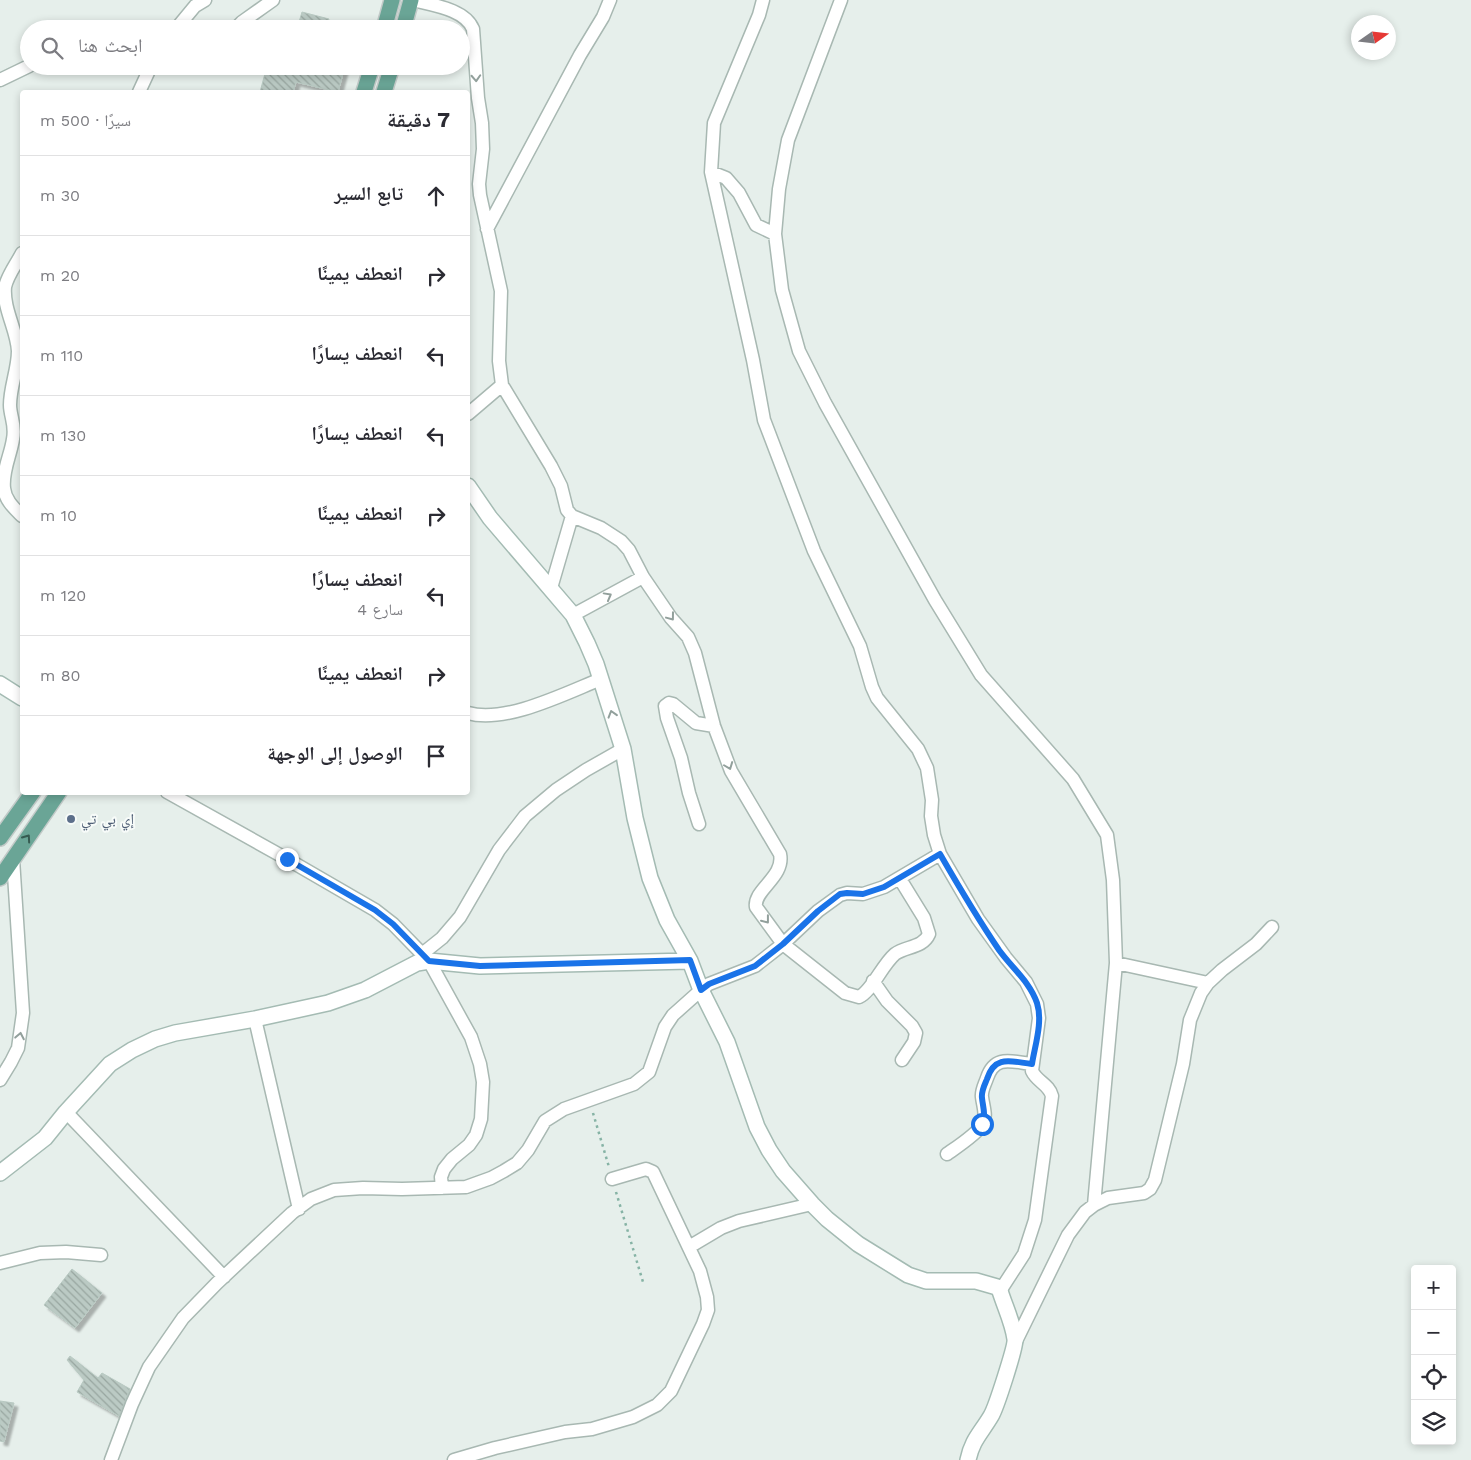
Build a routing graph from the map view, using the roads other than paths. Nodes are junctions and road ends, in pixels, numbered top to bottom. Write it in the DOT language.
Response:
graph roads {
  1 [pos="205,0"];
  2 [pos="273,0"];
  3 [pos="392,0"];
  4 [pos="412,0"];
  5 [pos="610,0"];
  6 [pos="763,0"];
  7 [pos="841,0"];
  8 [pos="183,20"];
  9 [pos="245,20"];
  10 [pos="386,20"];
  11 [pos="406,20"];
  12 [pos="468,20"];
  13 [pos="470,24"];
  14 [pos="20,70"];
  15 [pos="147,75"];
  16 [pos="369,75"];
  17 [pos="389,75"];
  18 [pos="0,80"];
  19 [pos="140,90"];
  20 [pos="365,90"];
  21 [pos="385,90"];
  22 [pos="711,172"];
  23 [pos="488,229"];
  24 [pos="775,234"];
  25 [pos="20,259"];
  26 [pos="502,385"];
  27 [pos="470,412"];
  28 [pos="470,489"];
  29 [pos="4,503"];
  30 [pos="20,515"];
  31 [pos="572,516"];
  32 [pos="643,576"];
  33 [pos="551,588"];
  34 [pos="573,615"];
  35 [pos="601,679"];
  36 [pos="0,684"];
  37 [pos="20,697"];
  38 [pos="470,713"];
  39 [pos="714,726"];
  40 [pos="623,749"];
  41 [pos="31,795"];
  42 [pos="57,795"];
  43 [pos="172,795"];
  44 [pos="699,824"];
  45 [pos="0,838"];
  46 [pos="940,854"];
  47 [pos="13,859"];
  48 [pos="0,878"];
  49 [pos="900,879"];
  50 [pos="1272,927"];
  51 [pos="783,944"];
  52 [pos="425,958"];
  53 [pos="690,960"];
  54 [pos="1116,963"];
  55 [pos="873,981"];
  56 [pos="1208,983"];
  57 [pos="701,990"];
  58 [pos="255,1019"];
  59 [pos="902,1060"];
  60 [pos="1032,1064"];
  61 [pos="0,1080"];
  62 [pos="66,1112"];
  63 [pos="947,1154"];
  64 [pos="0,1173"];
  65 [pos="612,1179"];
  66 [pos="442,1188"];
  67 [pos="812,1204"];
  68 [pos="1094,1205"];
  69 [pos="299,1208"];
  70 [pos="689,1247"];
  71 [pos="101,1255"];
  72 [pos="0,1263"];
  73 [pos="224,1277"];
  74 [pos="1000,1291"];
  75 [pos="1016,1341"];
  76 [pos="111,1460"];
  77 [pos="454,1460"];
  78 [pos="968,1460"];
  1 -- 8 [label="street"];
  2 -- 9 [label="street"];
  3 -- 10 [label="main road"];
  4 -- 11 [label="main road"];
  4 -- 12 [label="street, one-way"];
  5 -- 23 [label="street"];
  6 -- 22 [label="street"];
  7 -- 24 [label="street"];
  13 -- 23 [label="street, one-way"];
  14 -- 18 [label="street"];
  15 -- 19 [label="street"];
  16 -- 20 [label="main road"];
  17 -- 21 [label="main road"];
  22 -- 24 [label="street"];
  22 -- 46 [label="street"];
  23 -- 26 [label="street"];
  24 -- 54 [label="street"];
  25 -- 29 [label="street"];
  26 -- 27 [label="street"];
  26 -- 31 [label="street"];
  28 -- 33 [label="main road"];
  29 -- 30 [label="street"];
  31 -- 32 [label="street"];
  31 -- 33 [label="street"];
  34 -- 32 [label="street, one-way"];
  32 -- 39 [label="street, one-way"];
  33 -- 34 [label="main road"];
  34 -- 35 [label="main road"];
  35 -- 38 [label="street"];
  40 -- 35 [label="main road, one-way"];
  36 -- 37 [label="main road"];
  39 -- 44 [label="street"];
  39 -- 51 [label="street, one-way"];
  40 -- 52 [label="street"];
  40 -- 53 [label="main road"];
  41 -- 45 [label="main road"];
  47 -- 42 [label="main road, one-way"];
  43 -- 52 [label="street"];
  46 -- 49 [label="street"];
  46 -- 60 [label="street"];
  47 -- 48 [label="main road"];
  61 -- 47 [label="street, one-way"];
  49 -- 51 [label="street"];
  49 -- 55 [label="street"];
  50 -- 56 [label="street"];
  51 -- 55 [label="street"];
  51 -- 57 [label="street"];
  52 -- 53 [label="main road"];
  52 -- 58 [label="main road"];
  52 -- 66 [label="street"];
  53 -- 57 [label="main road"];
  54 -- 56 [label="street"];
  54 -- 68 [label="street"];
  55 -- 59 [label="street"];
  56 -- 68 [label="street"];
  57 -- 66 [label="street"];
  57 -- 67 [label="main road"];
  58 -- 62 [label="main road"];
  58 -- 69 [label="street"];
  60 -- 63 [label="street"];
  60 -- 74 [label="street"];
  62 -- 64 [label="main road"];
  62 -- 73 [label="street"];
  65 -- 70 [label="street"];
  66 -- 69 [label="street"];
  67 -- 70 [label="street"];
  67 -- 74 [label="main road"];
  68 -- 75 [label="street"];
  69 -- 73 [label="street"];
  70 -- 77 [label="street"];
  71 -- 72 [label="street"];
  73 -- 76 [label="street"];
  74 -- 75 [label="main road"];
  75 -- 78 [label="main road"];
}
